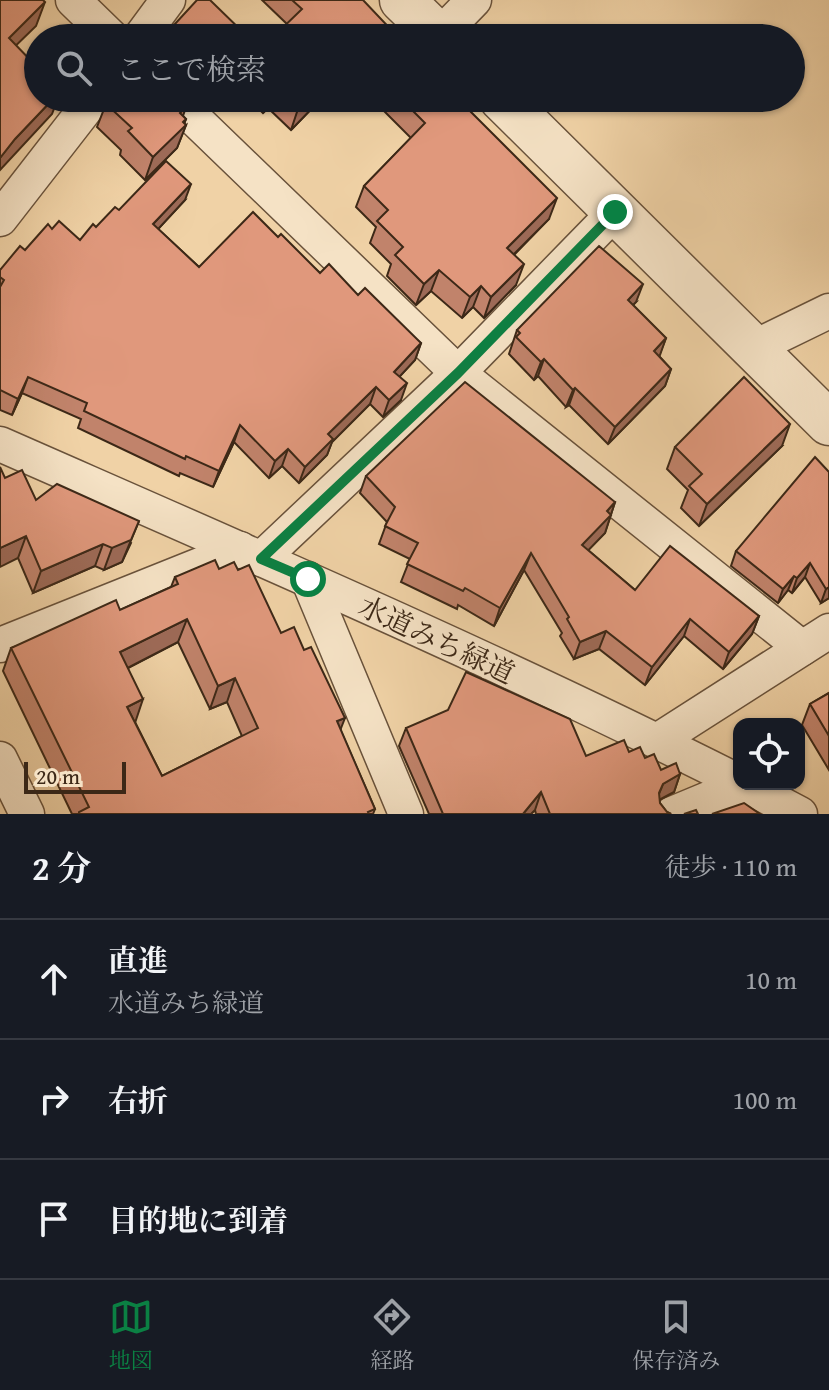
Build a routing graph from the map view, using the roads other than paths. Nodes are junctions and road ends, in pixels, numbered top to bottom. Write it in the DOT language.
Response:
graph roads {
  1 [pos="73,0"];
  2 [pos="168,0"];
  3 [pos="402,0"];
  4 [pos="474,0"];
  5 [pos="98,24"];
  6 [pos="150,24"];
  7 [pos="426,24"];
  8 [pos="451,24"];
  9 [pos="83,112"];
  10 [pos="188,112"];
  11 [pos="515,112"];
  12 [pos="615,212"];
  13 [pos="0,219"];
  14 [pos="829,311"];
  15 [pos="753,348"];
  16 [pos="458,373"];
  17 [pos="829,423"];
  18 [pos="0,444"];
  19 [pos="251,554"];
  20 [pos="308,579"];
  21 [pos="816,640"];
  22 [pos="0,645"];
  23 [pos="657,741"];
  24 [pos="0,759"];
  25 [pos="733,779"];
  26 [pos="733,787"];
  27 [pos="755,790"];
  28 [pos="27,814"];
  29 [pos="406,814"];
  30 [pos="672,814"];
  31 [pos="800,814"];
  1 -- 5 [label="street"];
  2 -- 6 [label="street"];
  3 -- 7 [label="street"];
  4 -- 8 [label="street"];
  9 -- 13 [label="street"];
  10 -- 16 [label="street"];
  11 -- 12 [label="street"];
  12 -- 15 [label="street"];
  12 -- 16 [label="street"];
  14 -- 15 [label="street"];
  15 -- 17 [label="street"];
  16 -- 19 [label="street"];
  16 -- 21 [label="street"];
  18 -- 19 [label="street, 水道みち緑道"];
  19 -- 20 [label="street, 水道みち緑道"];
  19 -- 22 [label="street"];
  20 -- 23 [label="street, 水道みち緑道"];
  20 -- 29 [label="street"];
  21 -- 23 [label="street"];
  23 -- 25 [label="street, 水道みち緑道"];
  24 -- 28 [label="street"];
  26 -- 30 [label="street"];
  27 -- 31 [label="street, 水道みち緑道"];
}
